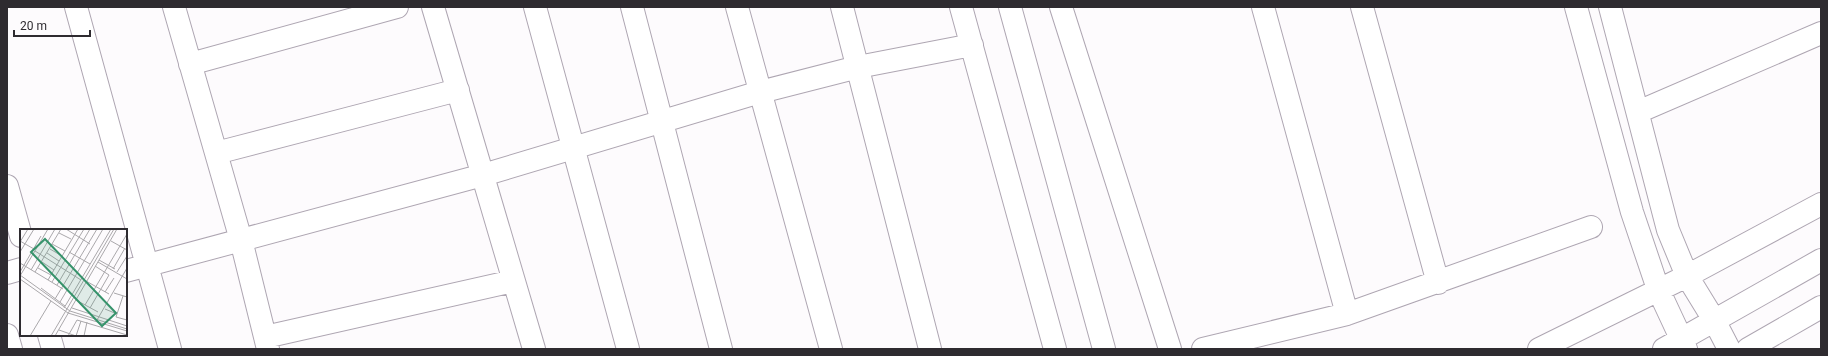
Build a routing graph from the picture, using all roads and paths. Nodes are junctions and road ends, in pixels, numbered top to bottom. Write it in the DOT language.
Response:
graph roads {
  1 [pos="76,7"];
  2 [pos="174,7"];
  3 [pos="397,7"];
  4 [pos="433,7"];
  5 [pos="535,7"];
  6 [pos="632,7"];
  7 [pos="737,7"];
  8 [pos="842,7"];
  9 [pos="961,7"];
  10 [pos="1010,7"];
  11 [pos="1061,7"];
  12 [pos="1263,7"];
  13 [pos="1362,7"];
  14 [pos="1576,7"];
  15 [pos="1610,7"];
  16 [pos="1821,33"];
  17 [pos="972,45"];
  18 [pos="190,64"];
  19 [pos="858,67"];
  20 [pos="458,90"];
  21 [pos="760,92"];
  22 [pos="1638,112"];
  23 [pos="662,122"];
  24 [pos="574,148"];
  25 [pos="216,153"];
  26 [pos="483,175"];
  27 [pos="7,186"];
  28 [pos="1821,204"];
  29 [pos="1591,227"];
  30 [pos="20,232"];
  31 [pos="240,240"];
  32 [pos="1821,260"];
  33 [pos="148,265"];
  34 [pos="20,269"];
  35 [pos="127,271"];
  36 [pos="7,273"];
  37 [pos="1687,276"];
  38 [pos="513,281"];
  39 [pos="1438,283"];
  40 [pos="1658,289"];
  41 [pos="1821,307"];
  42 [pos="1347,314"];
  43 [pos="1714,320"];
  44 [pos="7,336"];
  45 [pos="49,336"];
  46 [pos="267,343"];
  47 [pos="1677,346"];
  48 [pos="11,349"];
  49 [pos="53,349"];
  50 [pos="170,349"];
  51 [pos="534,349"];
  52 [pos="628,349"];
  53 [pos="721,349"];
  54 [pos="831,349"];
  55 [pos="930,349"];
  56 [pos="1055,349"];
  57 [pos="1104,349"];
  58 [pos="1170,349"];
  59 [pos="1203,349"];
  60 [pos="1539,349"];
  61 [pos="1729,349"];
  62 [pos="1748,349"];
  1 -- 33 [label="street"];
  2 -- 18 [label="street"];
  3 -- 18 [label="street"];
  4 -- 20 [label="street"];
  5 -- 24 [label="street"];
  6 -- 23 [label="street"];
  7 -- 21 [label="street"];
  8 -- 19 [label="street"];
  9 -- 17 [label="street"];
  10 -- 57 [label="street"];
  11 -- 58 [label="street"];
  12 -- 42 [label="street"];
  13 -- 39 [label="street"];
  14 -- 40 [label="street"];
  15 -- 22 [label="street"];
  16 -- 22 [label="street"];
  17 -- 19 [label="street"];
  17 -- 56 [label="street"];
  18 -- 25 [label="street"];
  19 -- 21 [label="street"];
  19 -- 55 [label="street"];
  20 -- 25 [label="street"];
  20 -- 26 [label="street"];
  21 -- 23 [label="street"];
  21 -- 54 [label="street"];
  22 -- 37 [label="street"];
  23 -- 24 [label="street"];
  23 -- 53 [label="street"];
  24 -- 26 [label="street"];
  24 -- 52 [label="street"];
  25 -- 31 [label="street"];
  26 -- 31 [label="street"];
  26 -- 38 [label="street"];
  27 -- 30 [label="street"];
  28 -- 37 [label="street"];
  29 -- 39 [label="street"];
  31 -- 33 [label="street"];
  31 -- 46 [label="street"];
  32 -- 43 [label="street"];
  33 -- 35 [label="street"];
  33 -- 50 [label="street"];
  34 -- 36 [label="street"];
  37 -- 40 [label="street"];
  37 -- 43 [label="street"];
  38 -- 46 [label="street"];
  38 -- 51 [label="street"];
  39 -- 42 [label="street"];
  40 -- 47 [label="street"];
  40 -- 60 [label="street"];
  41 -- 62 [label="street"];
  42 -- 59 [label="street"];
  43 -- 47 [label="street"];
  43 -- 61 [label="street"];
  44 -- 48 [label="street"];
  45 -- 49 [label="street"];
}
